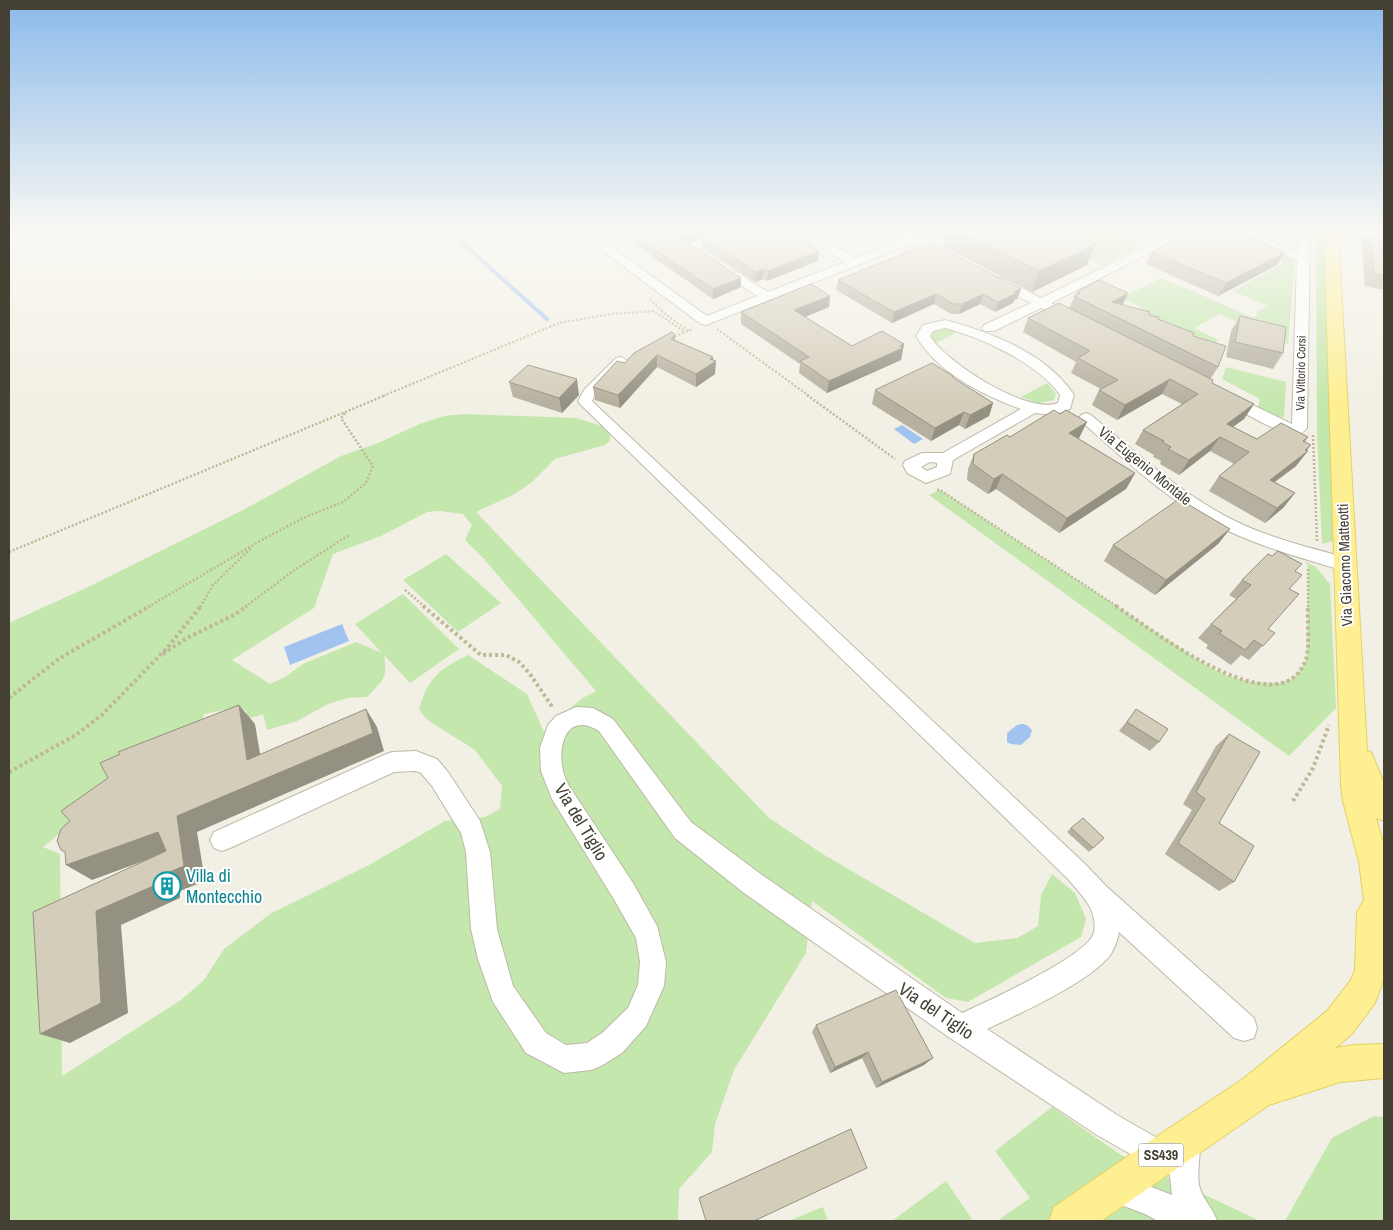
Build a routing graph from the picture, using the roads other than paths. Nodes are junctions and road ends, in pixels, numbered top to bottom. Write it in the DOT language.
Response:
graph roads {
  1 [pos="662,289"];
  2 [pos="755,289"];
  3 [pos="786,289"];
  4 [pos="1015,289"];
  5 [pos="1070,289"];
  6 [pos="1302,289"];
  7 [pos="1333,289"];
  8 [pos="767,297"];
  9 [pos="1042,303"];
  10 [pos="1084,325"];
  11 [pos="989,328"];
  12 [pos="967,329"];
  13 [pos="996,342"];
  14 [pos="621,361"];
  15 [pos="1212,390"];
  16 [pos="1068,399"];
  17 [pos="1033,408"];
  18 [pos="1050,410"];
  19 [pos="1086,418"];
  20 [pos="1275,423"];
  21 [pos="946,458"];
  22 [pos="1345,564"];
  23 [pos="1353,724"];
  24 [pos="1384,808"];
  25 [pos="222,840"];
  26 [pos="1098,896"];
  27 [pos="1378,898"];
  28 [pos="1384,964"];
  29 [pos="960,1028"];
  30 [pos="1244,1028"];
  31 [pos="1384,1061"];
  32 [pos="1256,1092"];
  33 [pos="1173,1147"];
  34 [pos="1116,1188"];
  35 [pos="1068,1221"];
  36 [pos="1187,1221"];
  37 [pos="1202,1221"];
  1 -- 8 [label="street"];
  2 -- 8 [label="street"];
  3 -- 8 [label="street"];
  4 -- 9 [label="street"];
  5 -- 9 [label="street"];
  6 -- 20 [label="street, Via Vittorio Corsi"];
  7 -- 22 [label="main road, Via Giacomo Matteotti"];
  9 -- 10 [label="street"];
  9 -- 11 [label="street"];
  11 -- 12 [label="street"];
  11 -- 13 [label="street"];
  12 -- 13 [label="street, Via Eugenio Montale"];
  12 -- 17 [label="street, Via Eugenio Montale"];
  13 -- 16 [label="street, Via Eugenio Montale"];
  14 -- 26 [label="street"];
  15 -- 20 [label="street"];
  16 -- 18 [label="street"];
  16 -- 19 [label="street, Via Eugenio Montale"];
  17 -- 18 [label="street, Via Eugenio Montale"];
  17 -- 21 [label="street"];
  18 -- 19 [label="street, Via Eugenio Montale"];
  19 -- 22 [label="street, Via Eugenio Montale"];
  22 -- 23 [label="main road, Via Giacomo Matteotti"];
  23 -- 24 [label="main road"];
  23 -- 27 [label="main road, Via Giacomo Matteotti"];
  25 -- 29 [label="street, Via del Tiglio"];
  26 -- 29 [label="street"];
  26 -- 30 [label="street"];
  27 -- 28 [label="main road"];
  27 -- 32 [label="main road"];
  29 -- 33 [label="street, Via del Tiglio"];
  31 -- 32 [label="main road"];
  32 -- 33 [label="main road, SS439"];
  33 -- 34 [label="main road, SS439"];
  33 -- 37 [label="street"];
  34 -- 35 [label="main road, SS439"];
  34 -- 36 [label="street"];
}
